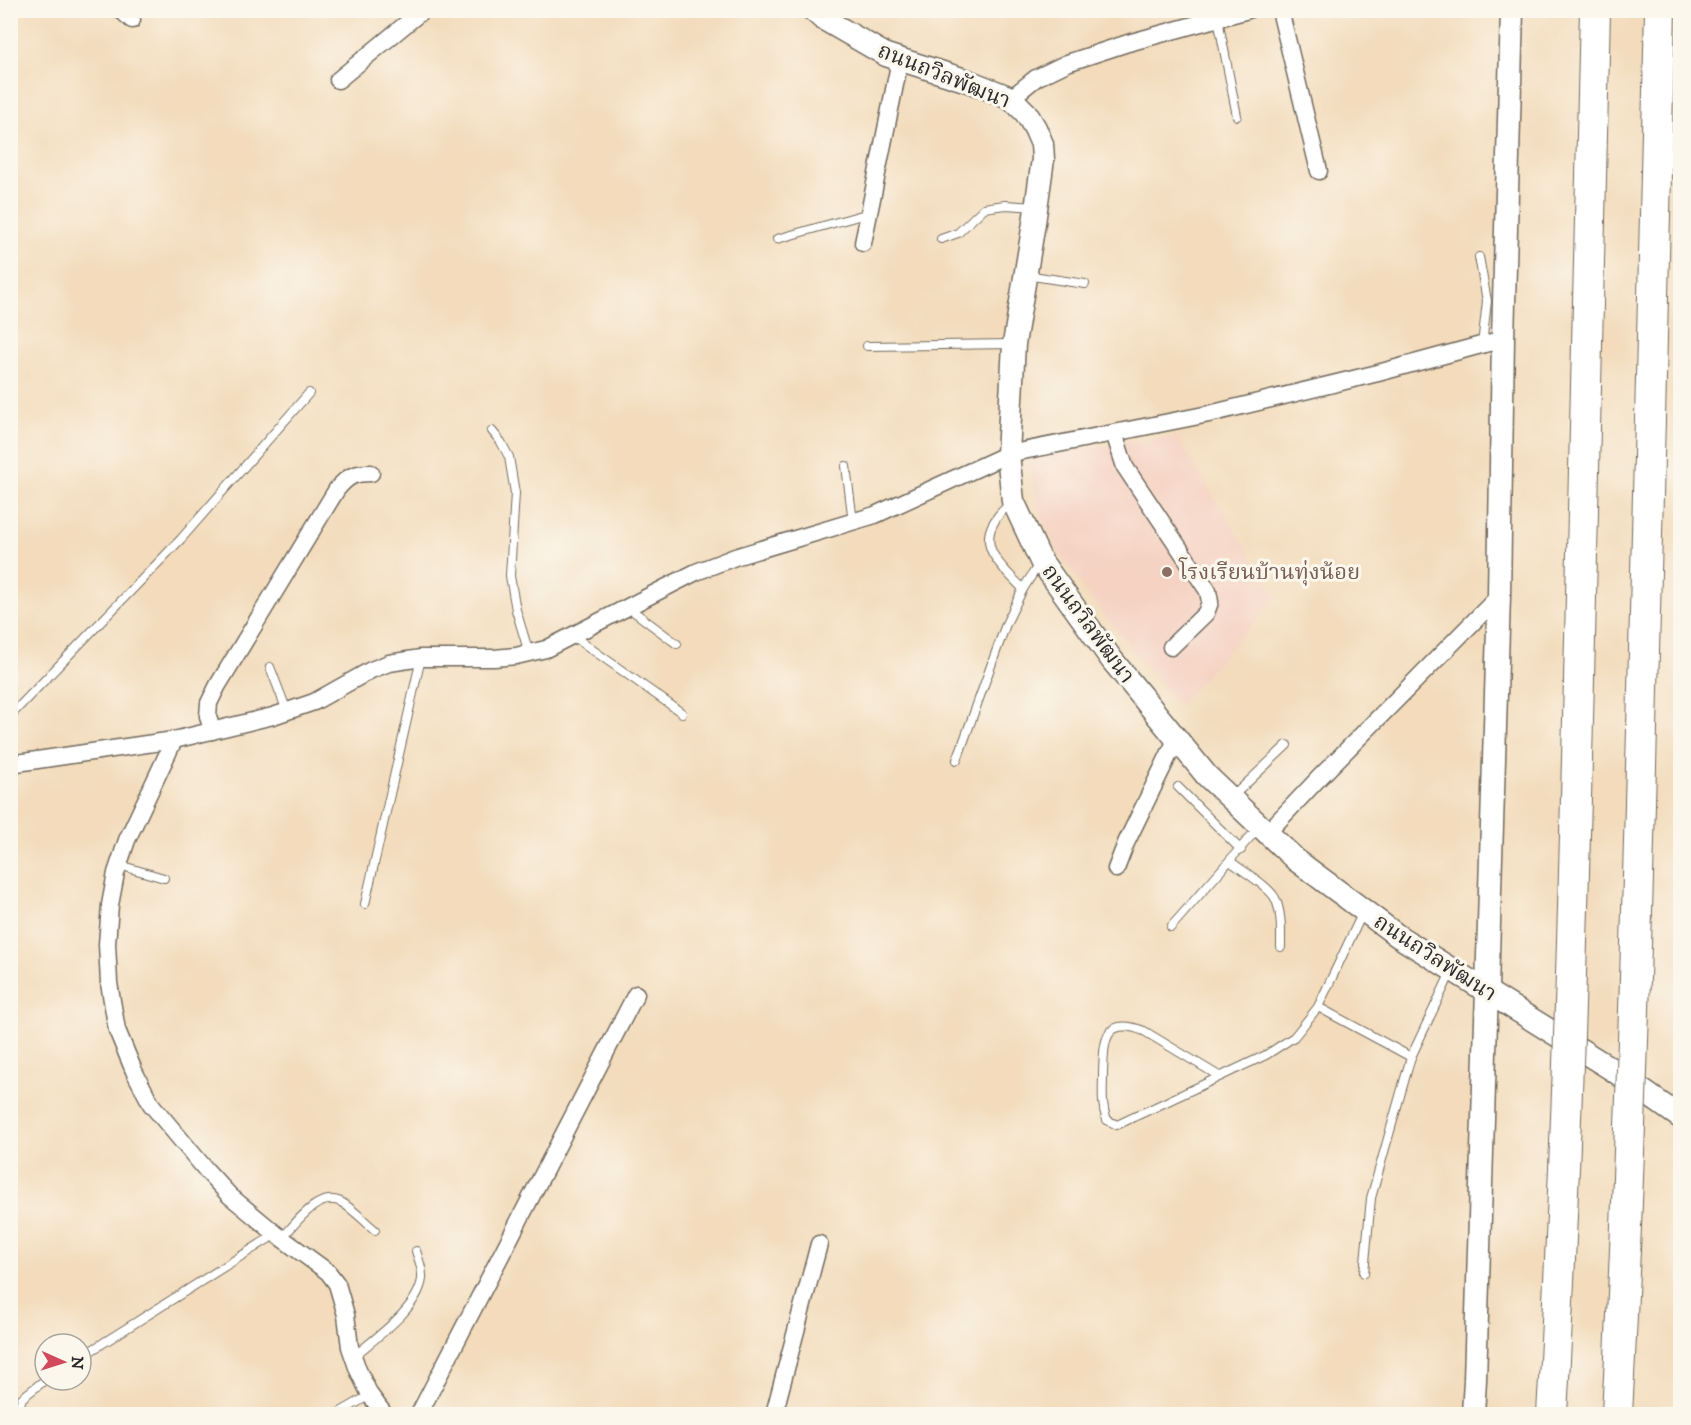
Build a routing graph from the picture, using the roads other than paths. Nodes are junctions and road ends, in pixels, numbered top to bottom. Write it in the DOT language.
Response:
graph roads {
  1 [pos="423,10"];
  2 [pos="813,10"];
  3 [pos="1248,10"];
  4 [pos="1280,10"];
  5 [pos="1512,10"];
  6 [pos="1595,10"];
  7 [pos="1660,10"];
  8 [pos="1218,19"];
  9 [pos="900,60"];
  10 [pos="338,80"];
  11 [pos="1011,98"];
  12 [pos="1237,116"];
  13 [pos="1319,171"];
  14 [pos="1036,207"];
  15 [pos="869,213"];
  16 [pos="777,239"];
  17 [pos="941,239"];
  18 [pos="863,243"];
  19 [pos="1479,256"];
  20 [pos="1026,275"];
  21 [pos="1085,284"];
  22 [pos="1492,342"];
  23 [pos="1014,344"];
  24 [pos="867,346"];
  25 [pos="309,393"];
  26 [pos="492,431"];
  27 [pos="1114,433"];
  28 [pos="1008,454"];
  29 [pos="846,466"];
  30 [pos="371,473"];
  31 [pos="1014,501"];
  32 [pos="853,523"];
  33 [pos="1041,561"];
  34 [pos="1023,589"];
  35 [pos="1499,596"];
  36 [pos="629,608"];
  37 [pos="573,636"];
  38 [pos="677,644"];
  39 [pos="1172,647"];
  40 [pos="529,653"];
  41 [pos="421,658"];
  42 [pos="270,667"];
  43 [pos="287,711"];
  44 [pos="682,713"];
  45 [pos="10,716"];
  46 [pos="212,731"];
  47 [pos="1177,738"];
  48 [pos="174,740"];
  49 [pos="1287,745"];
  50 [pos="957,760"];
  51 [pos="10,764"];
  52 [pos="1178,787"];
  53 [pos="1231,798"];
  54 [pos="1263,830"];
  55 [pos="1241,850"];
  56 [pos="1230,861"];
  57 [pos="119,865"];
  58 [pos="1116,869"];
  59 [pos="164,878"];
  60 [pos="365,904"];
  61 [pos="1364,911"];
  62 [pos="1170,927"];
  63 [pos="1281,947"];
  64 [pos="1452,970"];
  65 [pos="1487,991"];
  66 [pos="636,994"];
  67 [pos="1318,1006"];
  68 [pos="1411,1057"];
  69 [pos="1219,1076"];
  70 [pos="1680,1117"];
  71 [pos="375,1230"];
  72 [pos="279,1235"];
  73 [pos="819,1244"];
  74 [pos="416,1251"];
  75 [pos="1364,1273"];
  76 [pos="93,1350"];
  77 [pos="353,1357"];
  78 [pos="33,1389"];
  79 [pos="370,1395"];
  80 [pos="17,1414"];
  81 [pos="337,1414"];
  82 [pos="384,1414"];
  83 [pos="419,1414"];
  84 [pos="774,1414"];
  85 [pos="1473,1414"];
  86 [pos="1552,1414"];
  87 [pos="1617,1414"];
  1 -- 10 [label="street"];
  2 -- 9 [label="street, ถนนถวิลพัฒนา"];
  3 -- 8 [label="street"];
  4 -- 13 [label="street"];
  5 -- 22 [label="street"];
  6 -- 86 [label="highway, bridge"];
  7 -- 87 [label="highway, bridge"];
  8 -- 11 [label="street"];
  8 -- 12 [label="lane"];
  9 -- 11 [label="street, ถนนถวิลพัฒนา"];
  9 -- 15 [label="street"];
  11 -- 14 [label="street, ถนนถวิลพัฒนา"];
  14 -- 17 [label="lane"];
  14 -- 20 [label="street, ถนนถวิลพัฒนา"];
  15 -- 16 [label="lane"];
  15 -- 18 [label="street"];
  19 -- 22 [label="lane"];
  20 -- 21 [label="lane"];
  20 -- 23 [label="street, ถนนถวิลพัฒนา"];
  22 -- 27 [label="street"];
  22 -- 35 [label="street"];
  23 -- 24 [label="lane"];
  23 -- 28 [label="street, ถนนถวิลพัฒนา"];
  25 -- 45 [label="lane"];
  26 -- 40 [label="lane"];
  27 -- 28 [label="street"];
  27 -- 39 [label="street"];
  28 -- 31 [label="street, ถนนถวิลพัฒนา"];
  28 -- 32 [label="street"];
  29 -- 32 [label="lane"];
  30 -- 46 [label="street"];
  31 -- 33 [label="street, ถนนถวิลพัฒนา"];
  31 -- 34 [label="lane"];
  32 -- 36 [label="street"];
  33 -- 34 [label="lane"];
  33 -- 47 [label="street, ถนนถวิลพัฒนา"];
  34 -- 50 [label="lane"];
  35 -- 54 [label="street"];
  35 -- 65 [label="street"];
  36 -- 37 [label="street"];
  36 -- 38 [label="lane"];
  37 -- 40 [label="street"];
  37 -- 44 [label="lane"];
  40 -- 41 [label="street"];
  41 -- 43 [label="street"];
  41 -- 60 [label="lane"];
  42 -- 43 [label="lane"];
  43 -- 46 [label="street"];
  46 -- 48 [label="street"];
  47 -- 53 [label="street, ถนนถวิลพัฒนา"];
  47 -- 58 [label="street"];
  48 -- 51 [label="street"];
  48 -- 57 [label="street"];
  49 -- 53 [label="lane"];
  52 -- 55 [label="lane"];
  53 -- 54 [label="street, ถนนถวิลพัฒนา"];
  54 -- 55 [label="lane"];
  54 -- 61 [label="street, ถนนถวิลพัฒนา"];
  55 -- 56 [label="lane"];
  56 -- 62 [label="lane"];
  56 -- 63 [label="lane"];
  57 -- 59 [label="lane"];
  57 -- 72 [label="street"];
  61 -- 64 [label="street, ถนนถวิลพัฒนา"];
  61 -- 67 [label="lane"];
  64 -- 65 [label="street, ถนนถวิลพัฒนา"];
  64 -- 68 [label="lane"];
  65 -- 70 [label="street, ถนนถวิลพัฒนา"];
  65 -- 85 [label="street"];
  66 -- 83 [label="street"];
  67 -- 68 [label="lane"];
  67 -- 69 [label="lane"];
  68 -- 75 [label="lane"];
  69 -- 69 [label="lane"];
  71 -- 72 [label="lane"];
  72 -- 76 [label="lane"];
  72 -- 77 [label="street"];
  73 -- 84 [label="street"];
  74 -- 77 [label="lane"];
  77 -- 79 [label="street"];
  78 -- 80 [label="lane"];
  79 -- 81 [label="lane"];
  79 -- 82 [label="street"];
}
